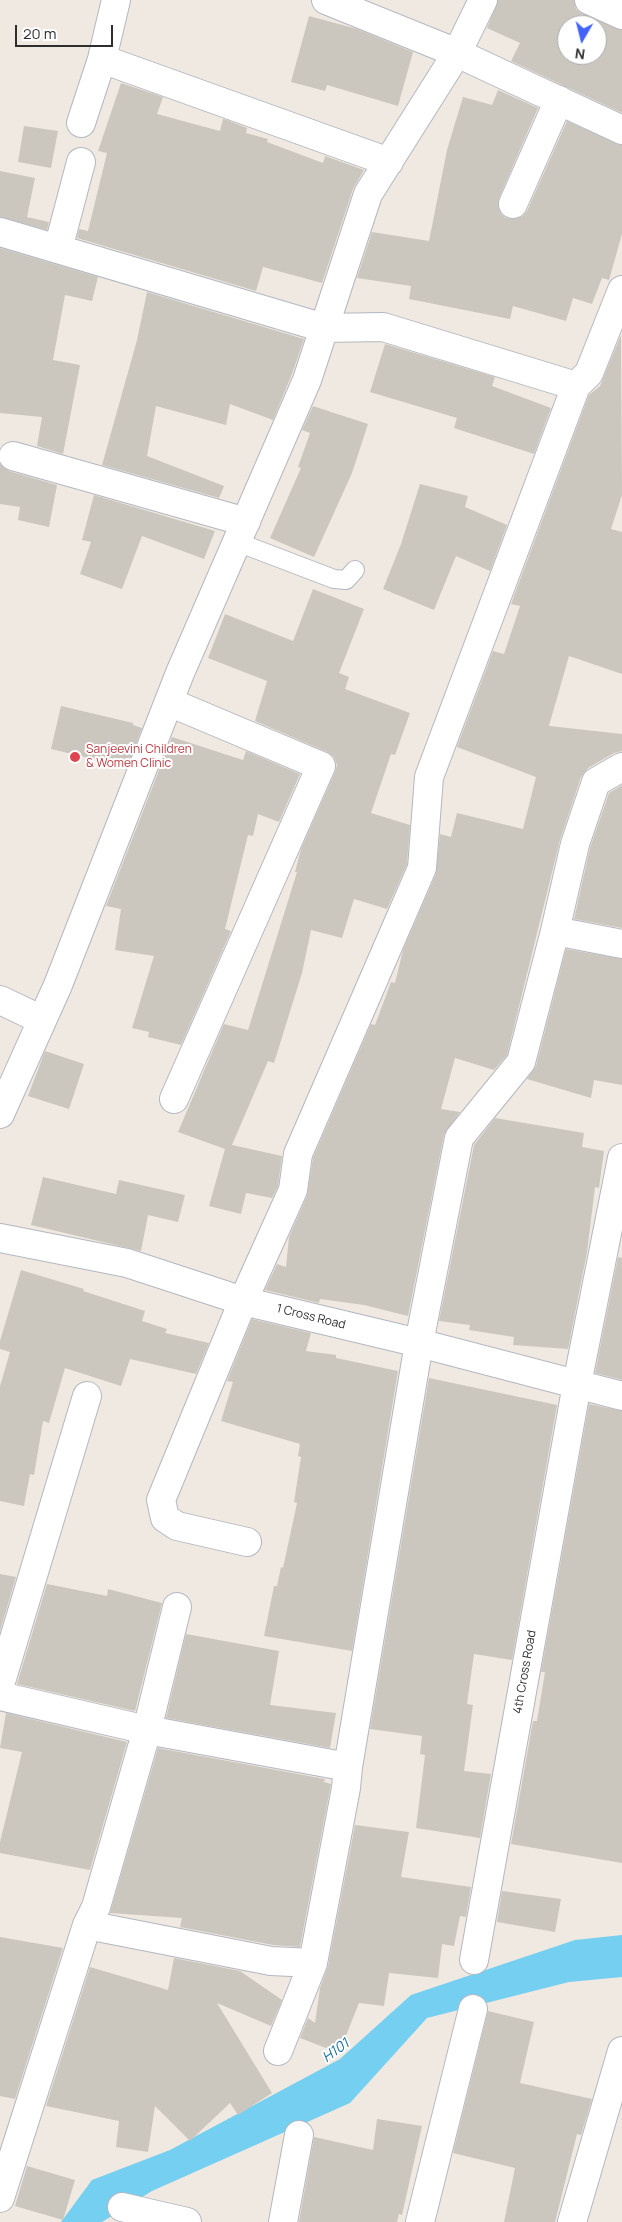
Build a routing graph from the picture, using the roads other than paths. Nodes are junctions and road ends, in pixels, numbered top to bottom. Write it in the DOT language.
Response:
graph roads {
  1 [pos="116,0"];
  2 [pos="326,0"];
  3 [pos="484,0"];
  4 [pos="589,0"];
  5 [pos="622,15"];
  6 [pos="457,53"];
  7 [pos="102,59"];
  8 [pos="559,100"];
  9 [pos="81,124"];
  10 [pos="622,130"];
  11 [pos="81,162"];
  12 [pos="388,162"];
  13 [pos="512,204"];
  14 [pos="0,232"];
  15 [pos="58,249"];
  16 [pos="622,290"];
  17 [pos="324,328"];
  18 [pos="576,386"];
  19 [pos="13,456"];
  20 [pos="241,532"];
  21 [pos="355,570"];
  22 [pos="169,702"];
  23 [pos="622,767"];
  24 [pos="555,931"];
  25 [pos="622,944"];
  26 [pos="0,1000"];
  27 [pos="42,1020"];
  28 [pos="174,1099"];
  29 [pos="0,1114"];
  30 [pos="622,1158"];
  31 [pos="0,1238"];
  32 [pos="243,1301"];
  33 [pos="418,1343"];
  34 [pos="576,1384"];
  35 [pos="87,1396"];
  36 [pos="622,1396"];
  37 [pos="247,1542"];
  38 [pos="177,1607"];
  39 [pos="0,1685"];
  40 [pos="0,1696"];
  41 [pos="147,1730"];
  42 [pos="348,1767"];
  43 [pos="87,1925"];
  44 [pos="474,1960"];
  45 [pos="313,1963"];
  46 [pos="473,2009"];
  47 [pos="278,2051"];
  48 [pos="622,2051"];
  49 [pos="299,2135"];
  50 [pos="0,2198"];
  51 [pos="122,2207"];
  52 [pos="187,2222"];
  53 [pos="284,2222"];
  54 [pos="420,2222"];
  55 [pos="572,2222"];
  1 -- 7 [label="street"];
  2 -- 6 [label="street"];
  3 -- 6 [label="street"];
  4 -- 5 [label="street"];
  6 -- 8 [label="street"];
  6 -- 12 [label="street"];
  7 -- 9 [label="street"];
  7 -- 12 [label="street"];
  8 -- 10 [label="street"];
  8 -- 13 [label="street"];
  11 -- 15 [label="street"];
  12 -- 17 [label="street"];
  14 -- 15 [label="street"];
  15 -- 17 [label="street"];
  16 -- 18 [label="street"];
  17 -- 18 [label="street"];
  17 -- 20 [label="street"];
  18 -- 32 [label="street"];
  19 -- 20 [label="street"];
  20 -- 21 [label="lane"];
  20 -- 22 [label="street"];
  22 -- 27 [label="street"];
  22 -- 28 [label="street"];
  23 -- 24 [label="street"];
  24 -- 25 [label="street"];
  24 -- 33 [label="street"];
  26 -- 27 [label="street"];
  27 -- 29 [label="street"];
  30 -- 34 [label="street, 4th Cross Road"];
  31 -- 32 [label="street, 1 Cross Road"];
  32 -- 33 [label="street, 1 Cross Road"];
  32 -- 37 [label="street"];
  33 -- 34 [label="street, 1 Cross Road"];
  33 -- 42 [label="street"];
  34 -- 36 [label="street, 1 Cross Road"];
  34 -- 44 [label="street, 4th Cross Road"];
  35 -- 39 [label="street"];
  38 -- 41 [label="street"];
  40 -- 41 [label="street"];
  41 -- 42 [label="street"];
  41 -- 43 [label="street"];
  42 -- 45 [label="street"];
  43 -- 45 [label="street"];
  43 -- 50 [label="street"];
  45 -- 47 [label="street"];
  46 -- 54 [label="street"];
  48 -- 55 [label="street"];
  49 -- 53 [label="street"];
  51 -- 52 [label="street"];
}
